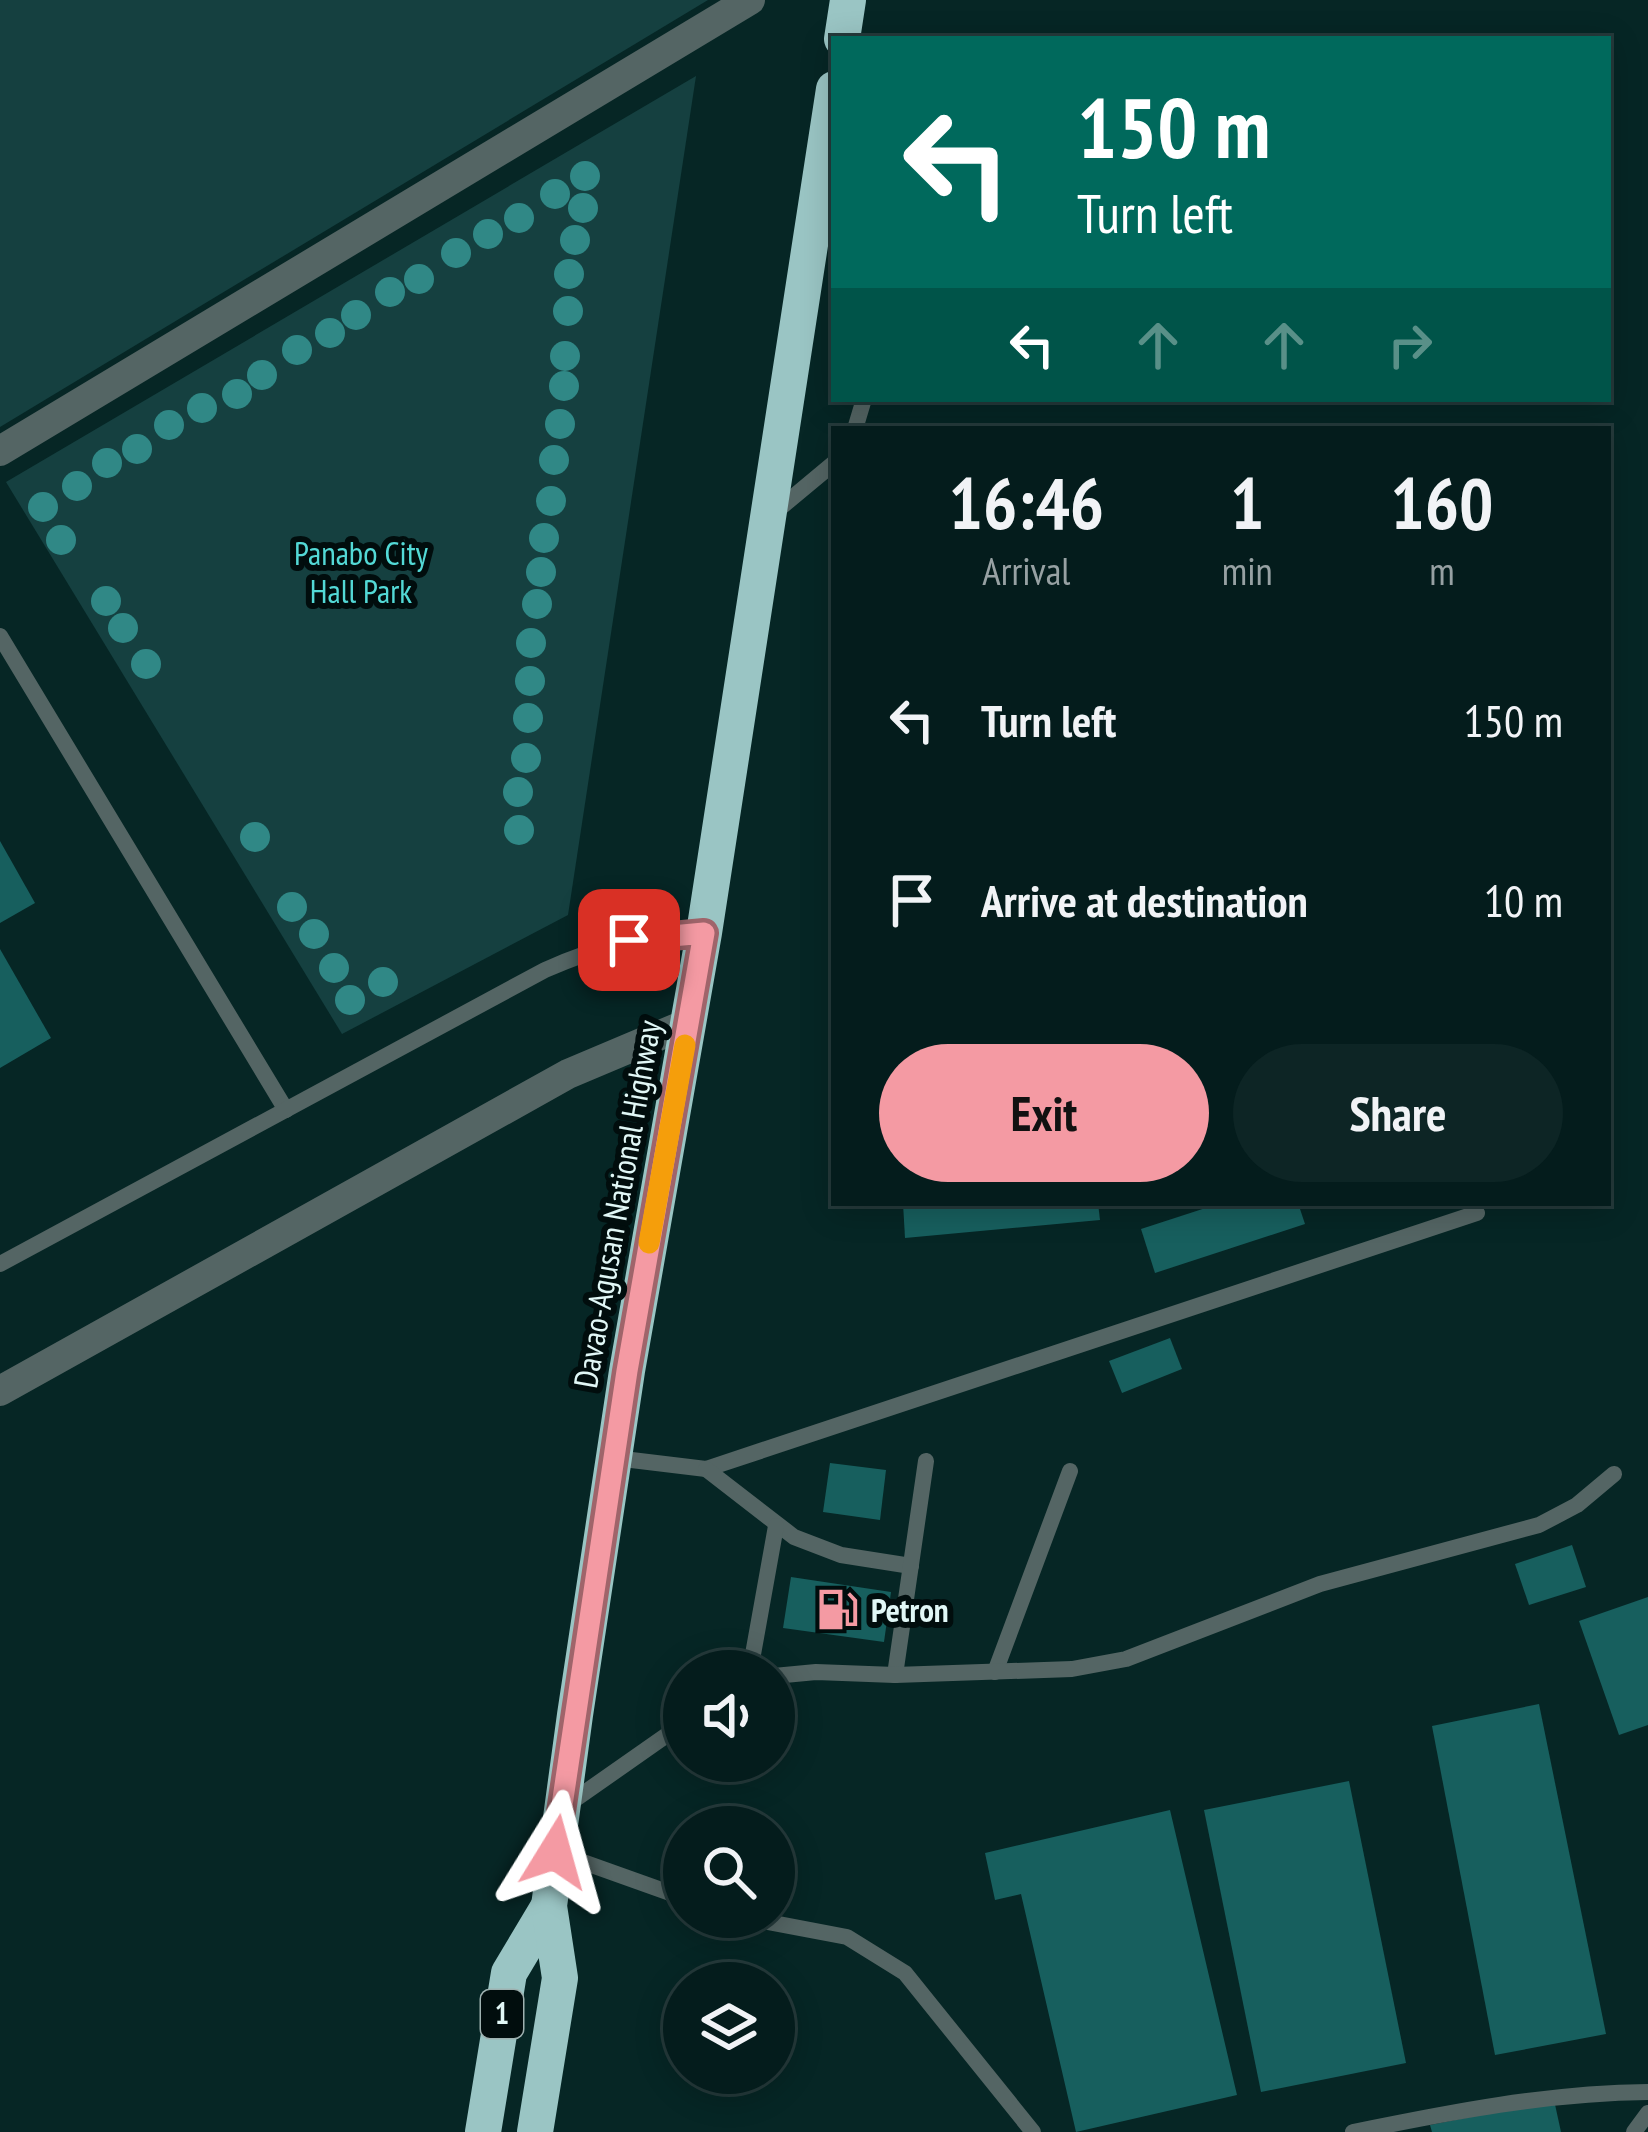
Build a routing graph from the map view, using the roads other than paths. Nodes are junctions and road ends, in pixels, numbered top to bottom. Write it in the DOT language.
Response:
graph roads {
  1 [pos="750,0"];
  2 [pos="848,0"];
  3 [pos="842,36"];
  4 [pos="831,108"];
  5 [pos="0,452"];
  6 [pos="831,466"];
  7 [pos="768,518"];
  8 [pos="0,636"];
  9 [pos="704,933"];
  10 [pos="688,1023"];
  11 [pos="286,1110"];
  12 [pos="1477,1213"];
  13 [pos="0,1264"];
  14 [pos="0,1391"];
  15 [pos="614,1458"];
  16 [pos="926,1461"];
  17 [pos="706,1469"];
  18 [pos="1070,1471"];
  19 [pos="1614,1474"];
  20 [pos="776,1526"];
  21 [pos="911,1566"];
  22 [pos="754,1650"];
  23 [pos="995,1672"];
  24 [pos="795,1674"];
  25 [pos="895,1675"];
  26 [pos="663,1739"];
  27 [pos="561,1809"];
  28 [pos="555,1852"];
  29 [pos="663,1891"];
  30 [pos="549,1906"];
  31 [pos="795,1927"];
  32 [pos="1648,2092"];
  33 [pos="1648,2113"];
  34 [pos="483,2132"];
  35 [pos="535,2132"];
  36 [pos="1033,2132"];
  37 [pos="1352,2132"];
  38 [pos="1634,2132"];
  1 -- 5 [label="street"];
  2 -- 3 [label="highway"];
  4 -- 7 [label="highway, Davao-Agusan National Highway / 1"];
  6 -- 7 [label="lane"];
  7 -- 9 [label="highway, Davao-Agusan National Highway / 1"];
  8 -- 11 [label="lane"];
  9 -- 10 [label="highway, Davao-Agusan National Highway / 1"];
  9 -- 11 [label="lane"];
  10 -- 14 [label="street"];
  10 -- 15 [label="highway, Davao-Agusan National Highway / 1"];
  11 -- 13 [label="lane"];
  12 -- 17 [label="lane"];
  15 -- 17 [label="lane"];
  15 -- 27 [label="highway, Davao-Agusan National Highway / 1"];
  16 -- 21 [label="lane"];
  17 -- 20 [label="lane"];
  18 -- 23 [label="lane"];
  19 -- 23 [label="lane"];
  20 -- 21 [label="lane"];
  20 -- 22 [label="lane"];
  21 -- 25 [label="lane"];
  23 -- 25 [label="lane"];
  24 -- 25 [label="lane"];
  26 -- 27 [label="lane"];
  27 -- 28 [label="highway, Davao-Agusan National Highway / 1"];
  28 -- 29 [label="lane"];
  28 -- 30 [label="highway, Davao-Agusan National Highway / 1"];
  30 -- 34 [label="highway, Davao-Agusan National Highway / 1"];
  30 -- 35 [label="highway, Davao-Agusan National Highway / 1"];
  31 -- 36 [label="lane"];
  32 -- 37 [label="lane"];
  33 -- 38 [label="lane"];
}
